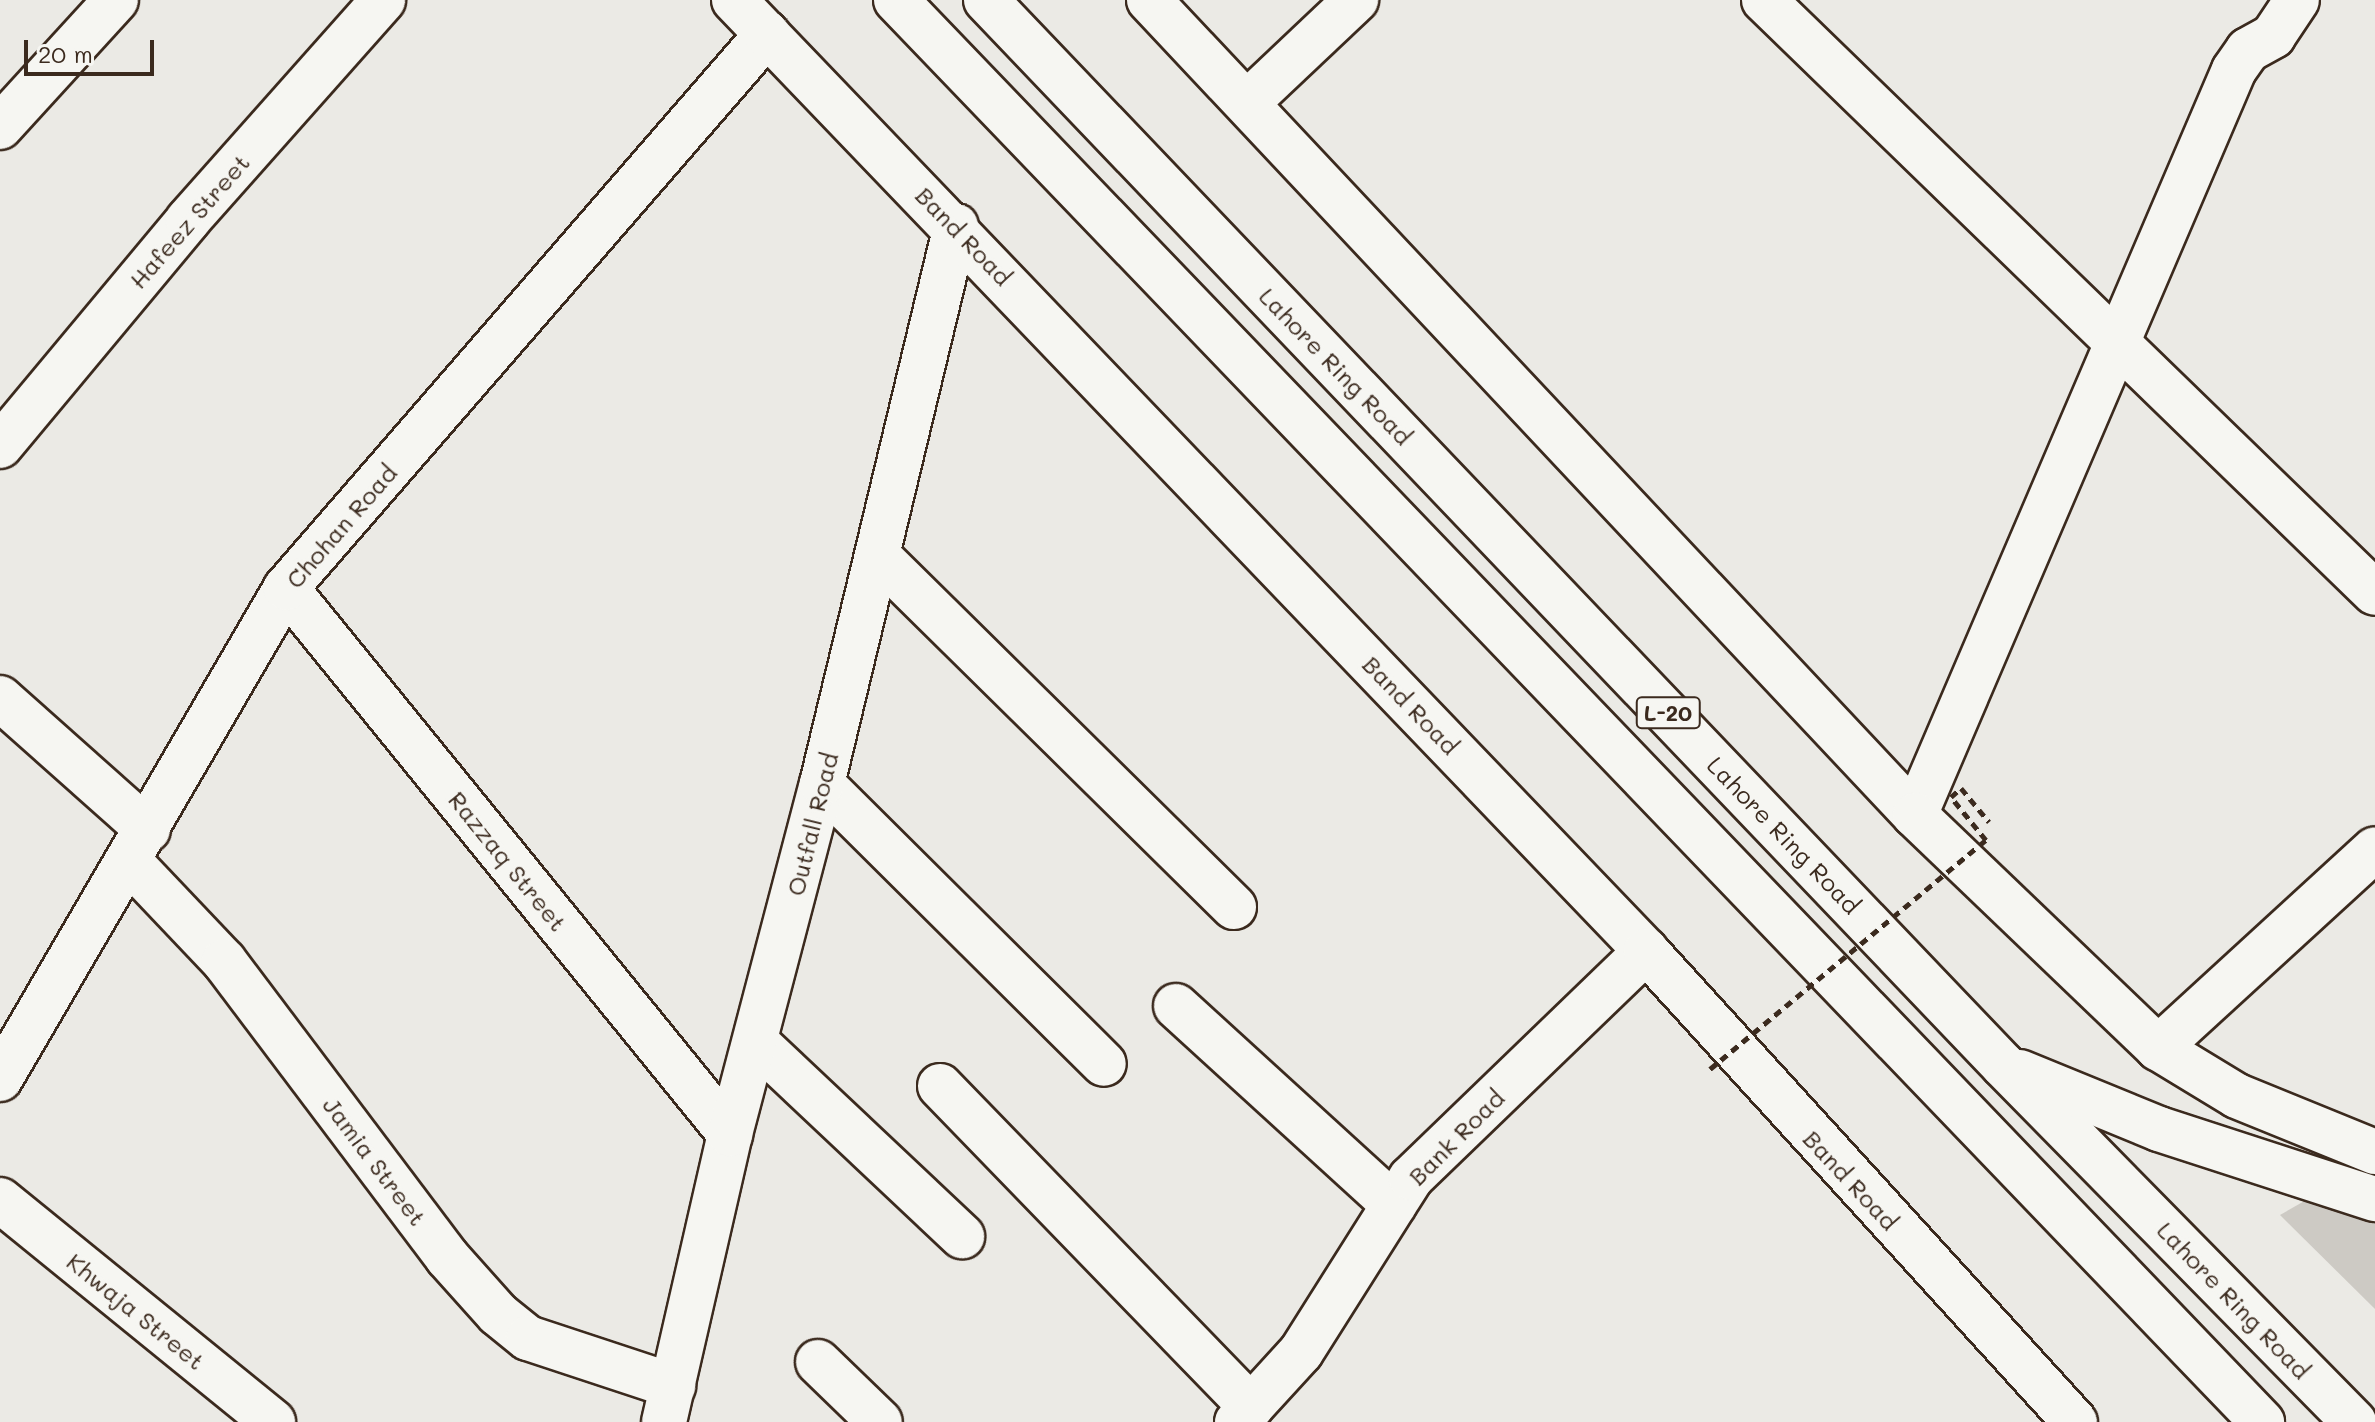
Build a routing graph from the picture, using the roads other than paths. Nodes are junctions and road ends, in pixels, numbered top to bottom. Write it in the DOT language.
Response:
graph roads {
  1 [pos="116,0"];
  2 [pos="383,0"];
  3 [pos="734,0"];
  4 [pos="896,0"];
  5 [pos="986,0"];
  6 [pos="1149,0"];
  7 [pos="1356,0"];
  8 [pos="1764,0"];
  9 [pos="2297,0"];
  10 [pos="767,34"];
  11 [pos="1248,102"];
  12 [pos="0,127"];
  13 [pos="956,226"];
  14 [pos="2121,342"];
  15 [pos="0,446"];
  16 [pos="878,556"];
  17 [pos="2373,584"];
  18 [pos="286,588"];
  19 [pos="0,698"];
  20 [pos="822,784"];
  21 [pos="1915,815"];
  22 [pos="139,846"];
  23 [pos="2375,849"];
  24 [pos="1234,907"];
  25 [pos="1646,951"];
  26 [pos="1176,1006"];
  27 [pos="757,1043"];
  28 [pos="2158,1048"];
  29 [pos="1104,1064"];
  30 [pos="2003,1065"];
  31 [pos="0,1079"];
  32 [pos="940,1086"];
  33 [pos="730,1134"];
  34 [pos="2375,1152"];
  35 [pos="2375,1199"];
  36 [pos="0,1200"];
  37 [pos="1394,1205"];
  38 [pos="962,1236"];
  39 [pos="818,1362"];
  40 [pos="669,1404"];
  41 [pos="1244,1415"];
  42 [pos="273,1422"];
  43 [pos="880,1422"];
  44 [pos="2075,1422"];
  45 [pos="2262,1422"];
  46 [pos="2354,1422"];
  1 -- 12 [label="main road"];
  2 -- 15 [label="main road, Hafeez Street"];
  3 -- 10 [label="main road, Band Road"];
  4 -- 45 [label="main road, L-20"];
  5 -- 30 [label="main road, Lahore Ring Road / L-20"];
  6 -- 11 [label="main road"];
  7 -- 11 [label="main road"];
  8 -- 14 [label="main road"];
  9 -- 14 [label="main road"];
  10 -- 13 [label="main road, Band Road"];
  10 -- 18 [label="main road, Chohan Road"];
  11 -- 21 [label="main road"];
  13 -- 16 [label="main road, Outfall Road"];
  13 -- 25 [label="main road, Band Road"];
  14 -- 17 [label="main road"];
  14 -- 21 [label="main road"];
  16 -- 20 [label="main road, Outfall Road"];
  16 -- 24 [label="main road"];
  18 -- 22 [label="main road, Chohan Road"];
  18 -- 33 [label="main road, Razzaq Street"];
  19 -- 22 [label="main road, Jamia Street"];
  20 -- 27 [label="main road, Outfall Road"];
  20 -- 29 [label="main road"];
  21 -- 28 [label="main road"];
  22 -- 31 [label="main road, Chohan Road"];
  22 -- 40 [label="main road, Jamia Street"];
  23 -- 28 [label="main road"];
  25 -- 37 [label="main road, Bank Road"];
  25 -- 44 [label="main road, Band Road"];
  26 -- 37 [label="main road"];
  27 -- 33 [label="main road, Outfall Road"];
  27 -- 38 [label="main road"];
  28 -- 34 [label="main road"];
  30 -- 35 [label="main road"];
  30 -- 46 [label="main road, Lahore Ring Road / L-20"];
  32 -- 41 [label="main road"];
  33 -- 40 [label="main road, Outfall Road"];
  36 -- 42 [label="main road, Khwaja Street"];
  37 -- 41 [label="main road, Bank Road"];
  39 -- 43 [label="main road"];
}
